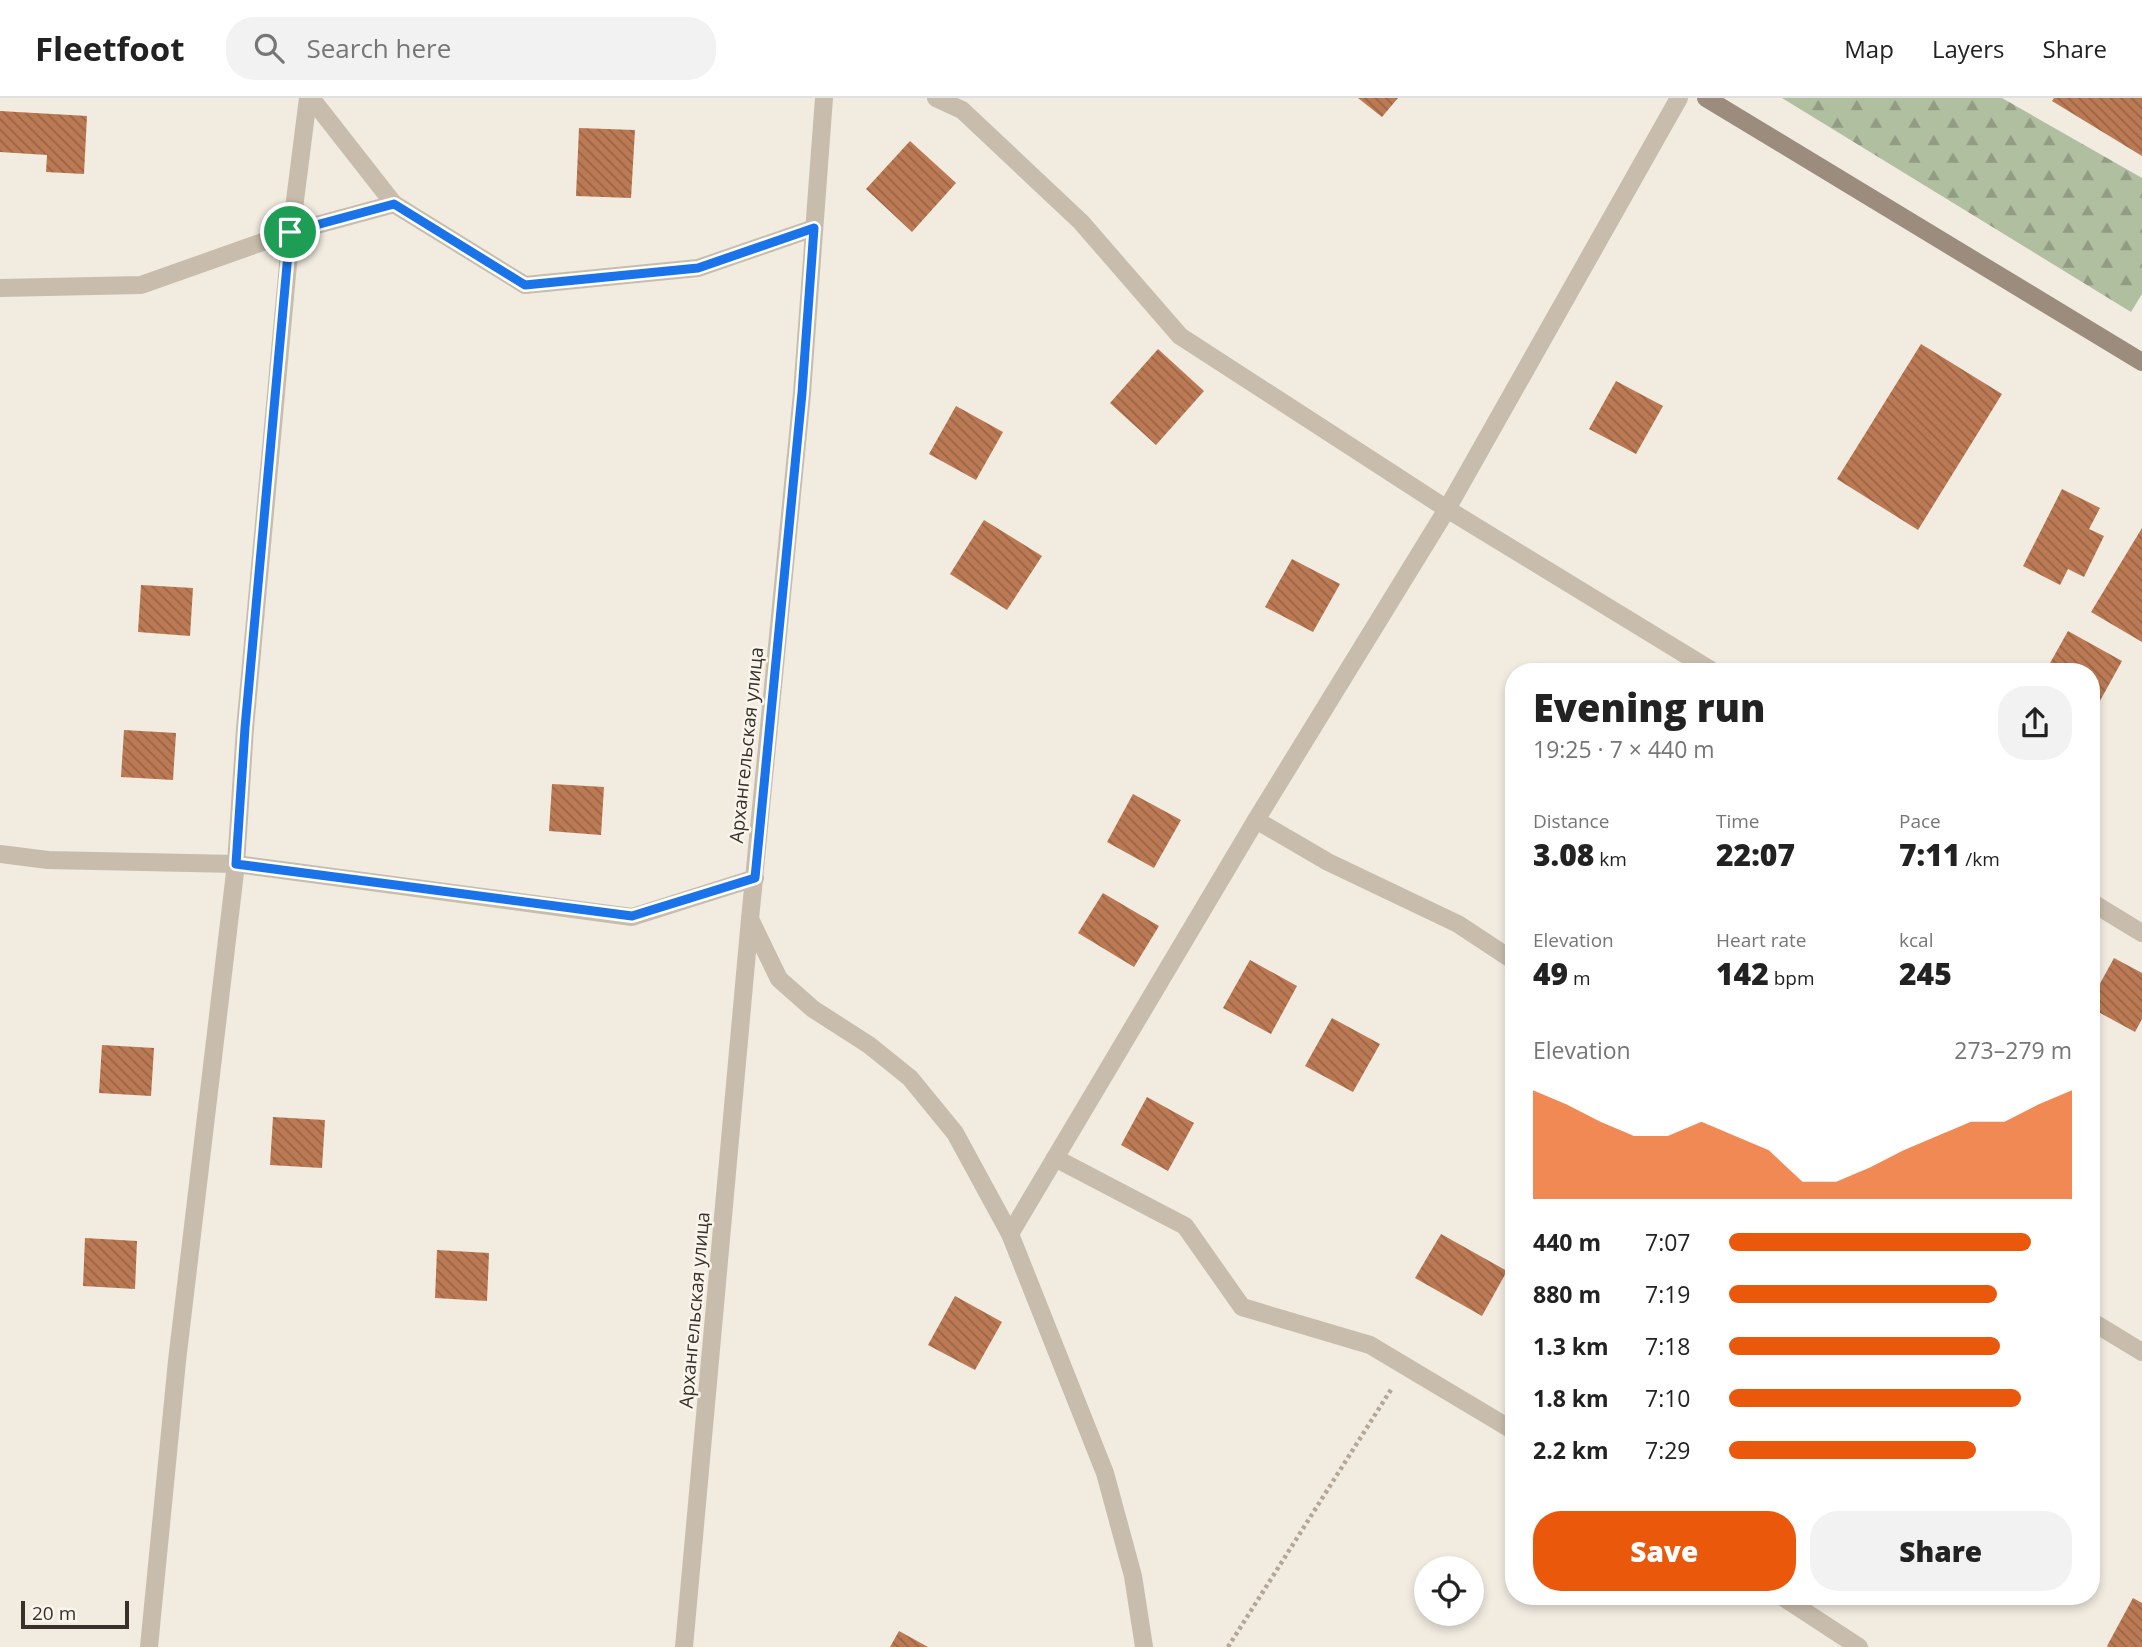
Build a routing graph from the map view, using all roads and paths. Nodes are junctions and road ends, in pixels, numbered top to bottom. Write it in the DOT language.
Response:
graph roads {
  1 [pos="309,98"];
  2 [pos="824,98"];
  3 [pos="936,98"];
  4 [pos="1679,98"];
  5 [pos="1706,98"];
  6 [pos="394,204"];
  7 [pos="814,228"];
  8 [pos="290,232"];
  9 [pos="0,288"];
  10 [pos="2141,360"];
  11 [pos="1447,509"];
  12 [pos="1699,663"];
  13 [pos="1256,820"];
  14 [pos="0,854"];
  15 [pos="236,864"];
  16 [pos="755,878"];
  17 [pos="2100,907"];
  18 [pos="750,919"];
  19 [pos="2142,933"];
  20 [pos="1505,955"];
  21 [pos="1055,1157"];
  22 [pos="1010,1234"];
  23 [pos="2100,1326"];
  24 [pos="2142,1352"];
  25 [pos="1405,1366"];
  26 [pos="1505,1426"];
  27 [pos="1795,1605"];
  28 [pos="149,1647"];
  29 [pos="684,1647"];
  30 [pos="1144,1647"];
  31 [pos="1228,1647"];
  32 [pos="1858,1647"];
  1 -- 6 [label="street"];
  1 -- 8 [label="street"];
  2 -- 7 [label="street, Архангельская улица"];
  3 -- 11 [label="street"];
  4 -- 11 [label="street"];
  5 -- 10 [label="main road"];
  6 -- 7 [label="street"];
  6 -- 8 [label="street"];
  7 -- 16 [label="street, Архангельская улица"];
  8 -- 9 [label="street"];
  8 -- 15 [label="street"];
  11 -- 12 [label="street"];
  11 -- 13 [label="street"];
  13 -- 20 [label="street"];
  13 -- 21 [label="street"];
  14 -- 15 [label="street"];
  15 -- 16 [label="street"];
  15 -- 28 [label="street"];
  16 -- 18 [label="street, Архангельская улица"];
  17 -- 19 [label="street"];
  18 -- 22 [label="street"];
  18 -- 29 [label="street, Архангельская улица"];
  21 -- 22 [label="street"];
  21 -- 25 [label="street"];
  22 -- 30 [label="street"];
  23 -- 24 [label="street"];
  25 -- 26 [label="street"];
  25 -- 31 [label="path"];
  27 -- 32 [label="street"];
}
